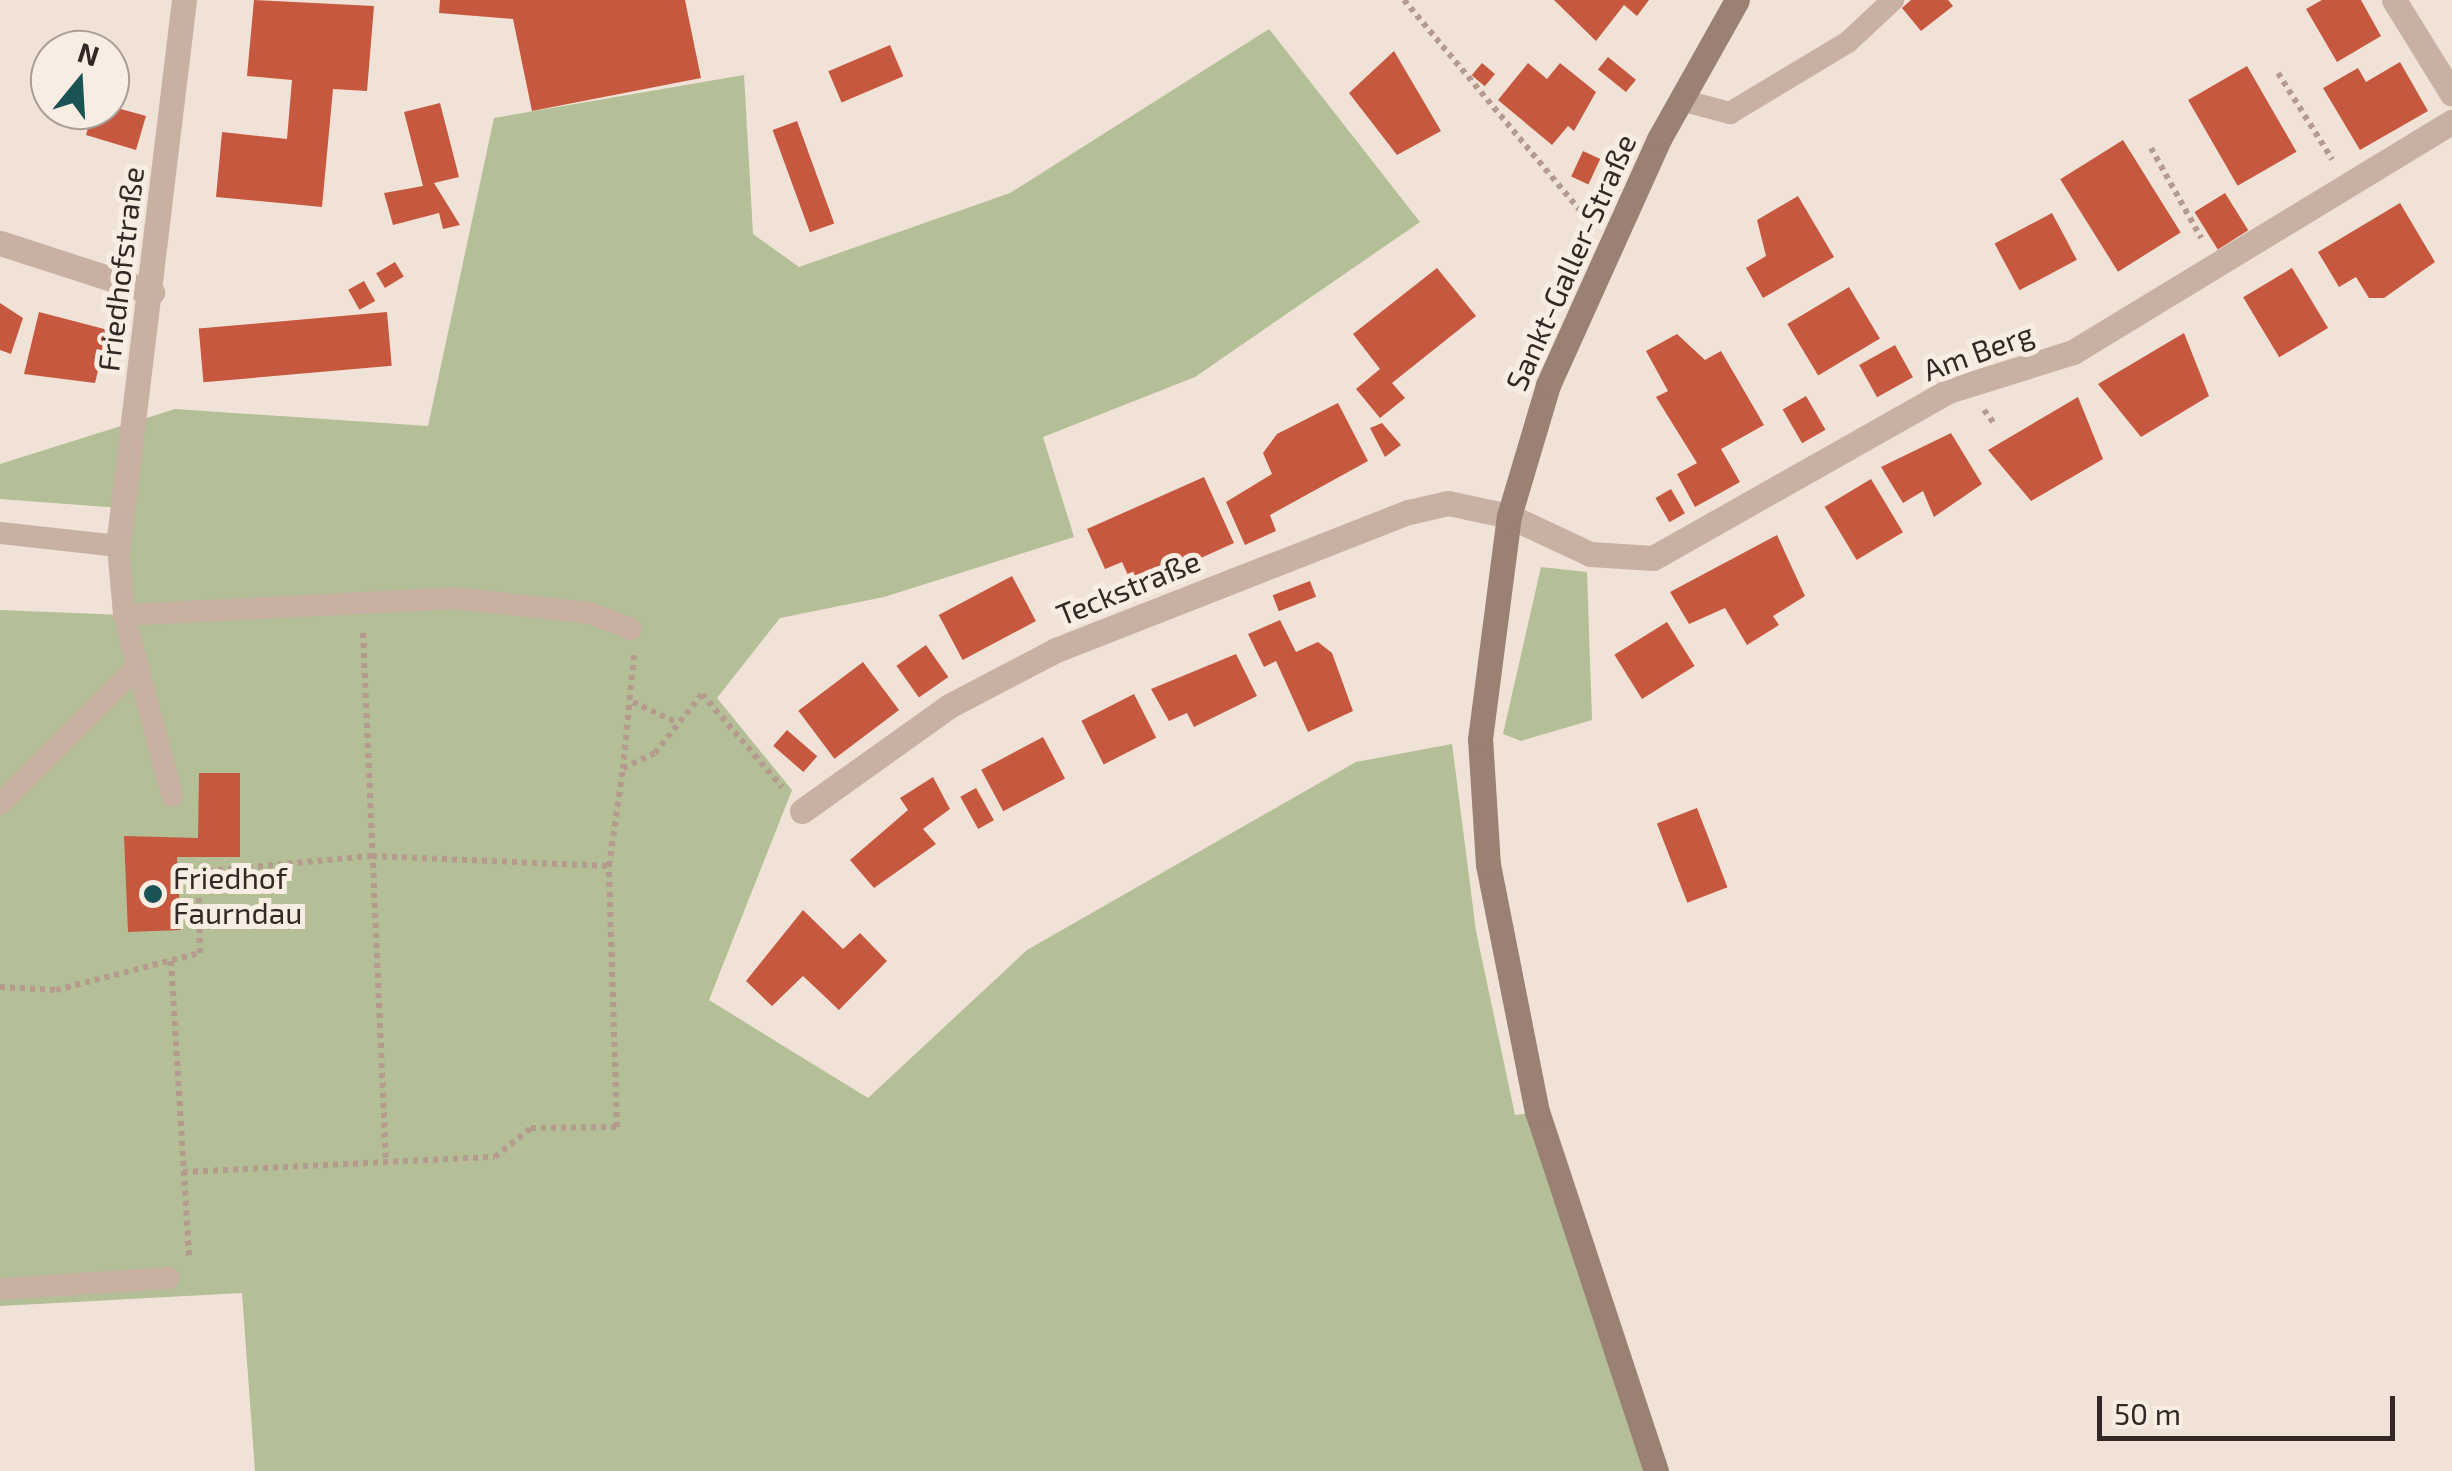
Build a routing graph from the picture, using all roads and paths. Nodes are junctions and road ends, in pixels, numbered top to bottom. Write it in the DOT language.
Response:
graph roads {
  1 [pos="184,0"];
  2 [pos="1404,0"];
  3 [pos="1737,0"];
  4 [pos="1893,0"];
  5 [pos="2394,0"];
  6 [pos="2278,73"];
  7 [pos="2452,94"];
  8 [pos="1681,100"];
  9 [pos="2452,122"];
  10 [pos="2151,148"];
  11 [pos="2349,185"];
  12 [pos="0,243"];
  13 [pos="1612,247"];
  14 [pos="2216,266"];
  15 [pos="152,292"];
  16 [pos="1509,516"];
  17 [pos="0,533"];
  18 [pos="118,546"];
  19 [pos="361,602"];
  20 [pos="124,615"];
  21 [pos="631,629"];
  22 [pos="138,666"];
  23 [pos="633,702"];
  24 [pos="678,723"];
  25 [pos="623,768"];
  26 [pos="172,796"];
  27 [pos="0,804"];
  28 [pos="802,811"];
  29 [pos="372,856"];
  30 [pos="609,866"];
  31 [pos="171,961"];
  32 [pos="0,987"];
  33 [pos="386,1164"];
  34 [pos="183,1172"];
  35 [pos="169,1278"];
  36 [pos="0,1290"];
  37 [pos="1656,1471"];
  1 -- 15 [label="street, Friedhofstraße"];
  2 -- 13 [label="path"];
  3 -- 8 [label="street, Sankt-Galler-Straße"];
  4 -- 8 [label="lane"];
  5 -- 7 [label="street"];
  6 -- 11 [label="path"];
  8 -- 13 [label="street, Sankt-Galler-Straße"];
  9 -- 11 [label="street, Am Berg"];
  10 -- 14 [label="path"];
  11 -- 14 [label="street, Am Berg"];
  12 -- 15 [label="street"];
  13 -- 16 [label="street, Sankt-Galler-Straße"];
  14 -- 16 [label="street, Am Berg"];
  15 -- 18 [label="street, Friedhofstraße"];
  16 -- 28 [label="street, Teckstraße"];
  16 -- 37 [label="street, Sankt-Galler-Straße"];
  17 -- 18 [label="lane"];
  18 -- 20 [label="lane"];
  19 -- 20 [label="lane"];
  19 -- 21 [label="lane"];
  19 -- 29 [label="path"];
  20 -- 22 [label="lane"];
  21 -- 23 [label="path"];
  22 -- 26 [label="lane"];
  22 -- 27 [label="lane"];
  23 -- 24 [label="path"];
  23 -- 25 [label="path"];
  24 -- 25 [label="path"];
  24 -- 28 [label="path"];
  25 -- 30 [label="path"];
  29 -- 30 [label="path"];
  29 -- 31 [label="path"];
  29 -- 33 [label="path"];
  30 -- 33 [label="path"];
  31 -- 32 [label="path"];
  31 -- 34 [label="path"];
  33 -- 34 [label="path"];
  34 -- 35 [label="path"];
  35 -- 36 [label="lane"];
}
